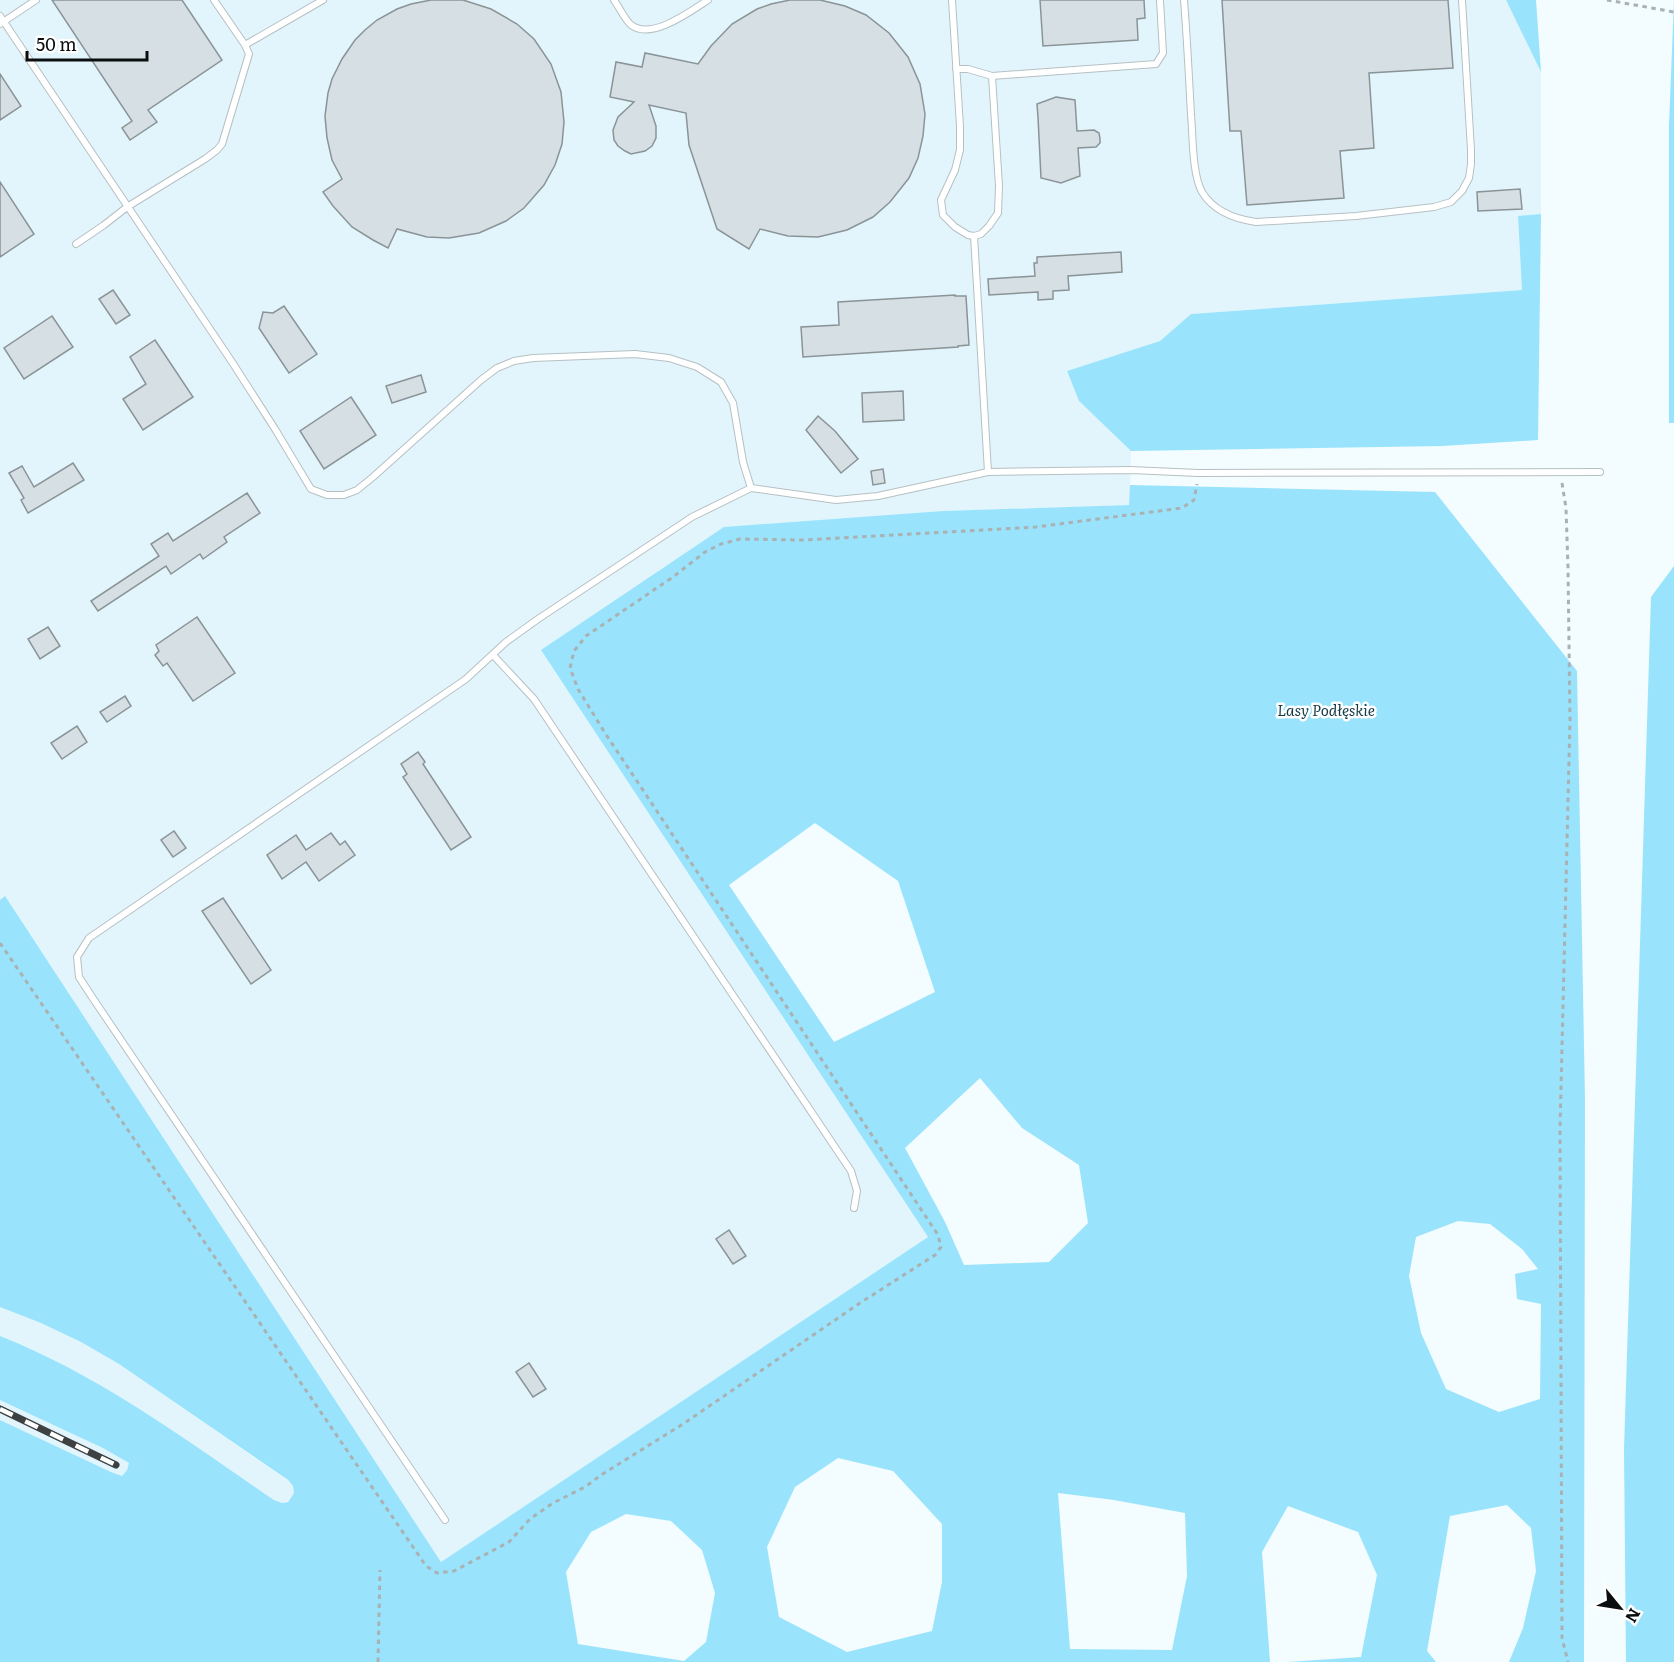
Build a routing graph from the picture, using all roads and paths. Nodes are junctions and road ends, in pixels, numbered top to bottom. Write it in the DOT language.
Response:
graph roads {
  1 [pos="36,0"];
  2 [pos="214,0"];
  3 [pos="323,0"];
  4 [pos="614,0"];
  5 [pos="708,0"];
  6 [pos="952,0"];
  7 [pos="1160,0"];
  8 [pos="1184,0"];
  9 [pos="1462,0"];
  10 [pos="1608,0"];
  11 [pos="1674,12"];
  12 [pos="1,20"];
  13 [pos="245,45"];
  14 [pos="957,69"];
  15 [pos="992,76"];
  16 [pos="127,207"];
  17 [pos="974,236"];
  18 [pos="76,244"];
  19 [pos="988,472"];
  20 [pos="1561,472"];
  21 [pos="1600,472"];
  22 [pos="1198,473"];
  23 [pos="751,488"];
  24 [pos="493,655"];
  25 [pos="0,943"];
  26 [pos="854,1208"];
  27 [pos="445,1520"];
  28 [pos="380,1570"];
  29 [pos="378,1662"];
  30 [pos="1568,1662"];
  1 -- 12 [label="lane"];
  2 -- 13 [label="lane"];
  3 -- 13 [label="lane"];
  4 -- 5 [label="lane"];
  6 -- 14 [label="lane"];
  7 -- 15 [label="lane"];
  8 -- 9 [label="lane"];
  10 -- 11 [label="path"];
  12 -- 16 [label="lane"];
  13 -- 16 [label="lane"];
  14 -- 15 [label="lane"];
  14 -- 17 [label="lane"];
  15 -- 17 [label="lane"];
  16 -- 18 [label="lane"];
  16 -- 23 [label="lane"];
  17 -- 19 [label="lane"];
  19 -- 22 [label="lane"];
  19 -- 23 [label="lane"];
  20 -- 21 [label="lane"];
  20 -- 22 [label="lane"];
  20 -- 30 [label="path"];
  22 -- 25 [label="path"];
  23 -- 24 [label="lane"];
  24 -- 26 [label="lane"];
  24 -- 27 [label="lane"];
  28 -- 29 [label="path"];
}
